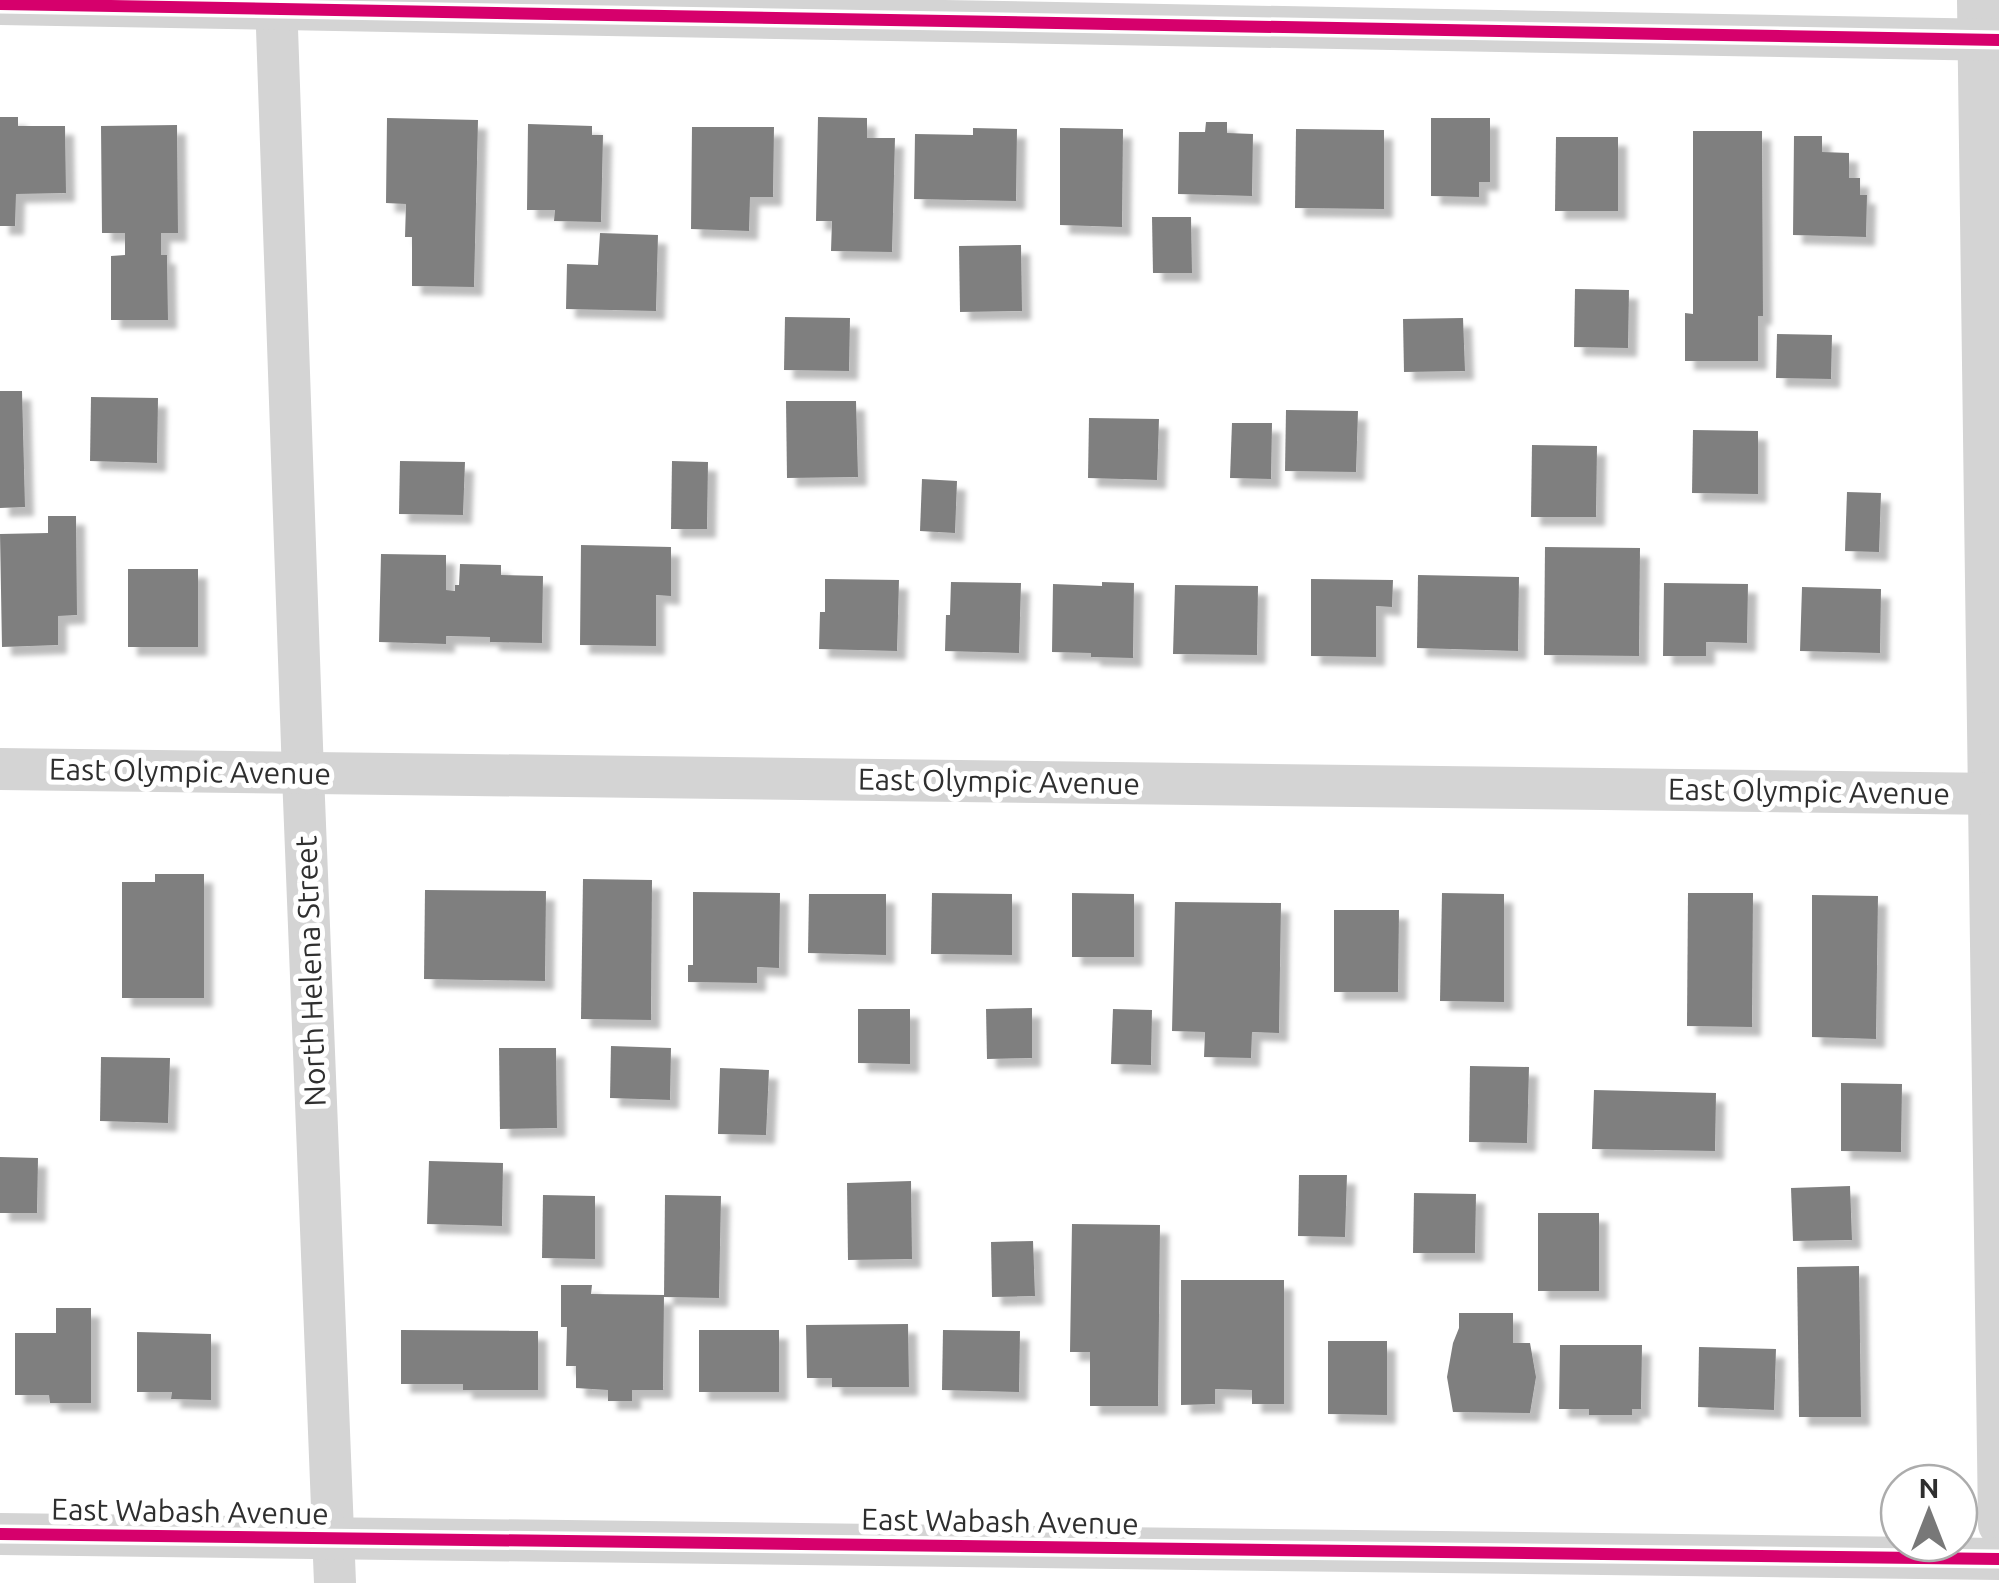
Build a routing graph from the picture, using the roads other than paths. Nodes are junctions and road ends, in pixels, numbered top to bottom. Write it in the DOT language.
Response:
graph roads {
  1 [pos="0,4"];
  2 [pos="276,4"];
  3 [pos="1985,27"];
  4 [pos="0,769"];
  5 [pos="303,774"];
  6 [pos="1994,794"];
  7 [pos="1999,1525"];
  8 [pos="0,1534"];
  9 [pos="334,1539"];
  10 [pos="1999,1560"];
  11 [pos="335,1583"];
  1 -- 2 [label="street"];
  2 -- 3 [label="street"];
  2 -- 5 [label="street, North Helena Street"];
  3 -- 6 [label="street"];
  4 -- 5 [label="street, East Olympic Avenue"];
  5 -- 6 [label="street, East Olympic Avenue"];
  5 -- 9 [label="street, North Helena Street"];
  6 -- 7 [label="street"];
  8 -- 9 [label="street, East Wabash Avenue"];
  9 -- 10 [label="street, East Wabash Avenue"];
  9 -- 11 [label="street, North Helena Street"];
}
